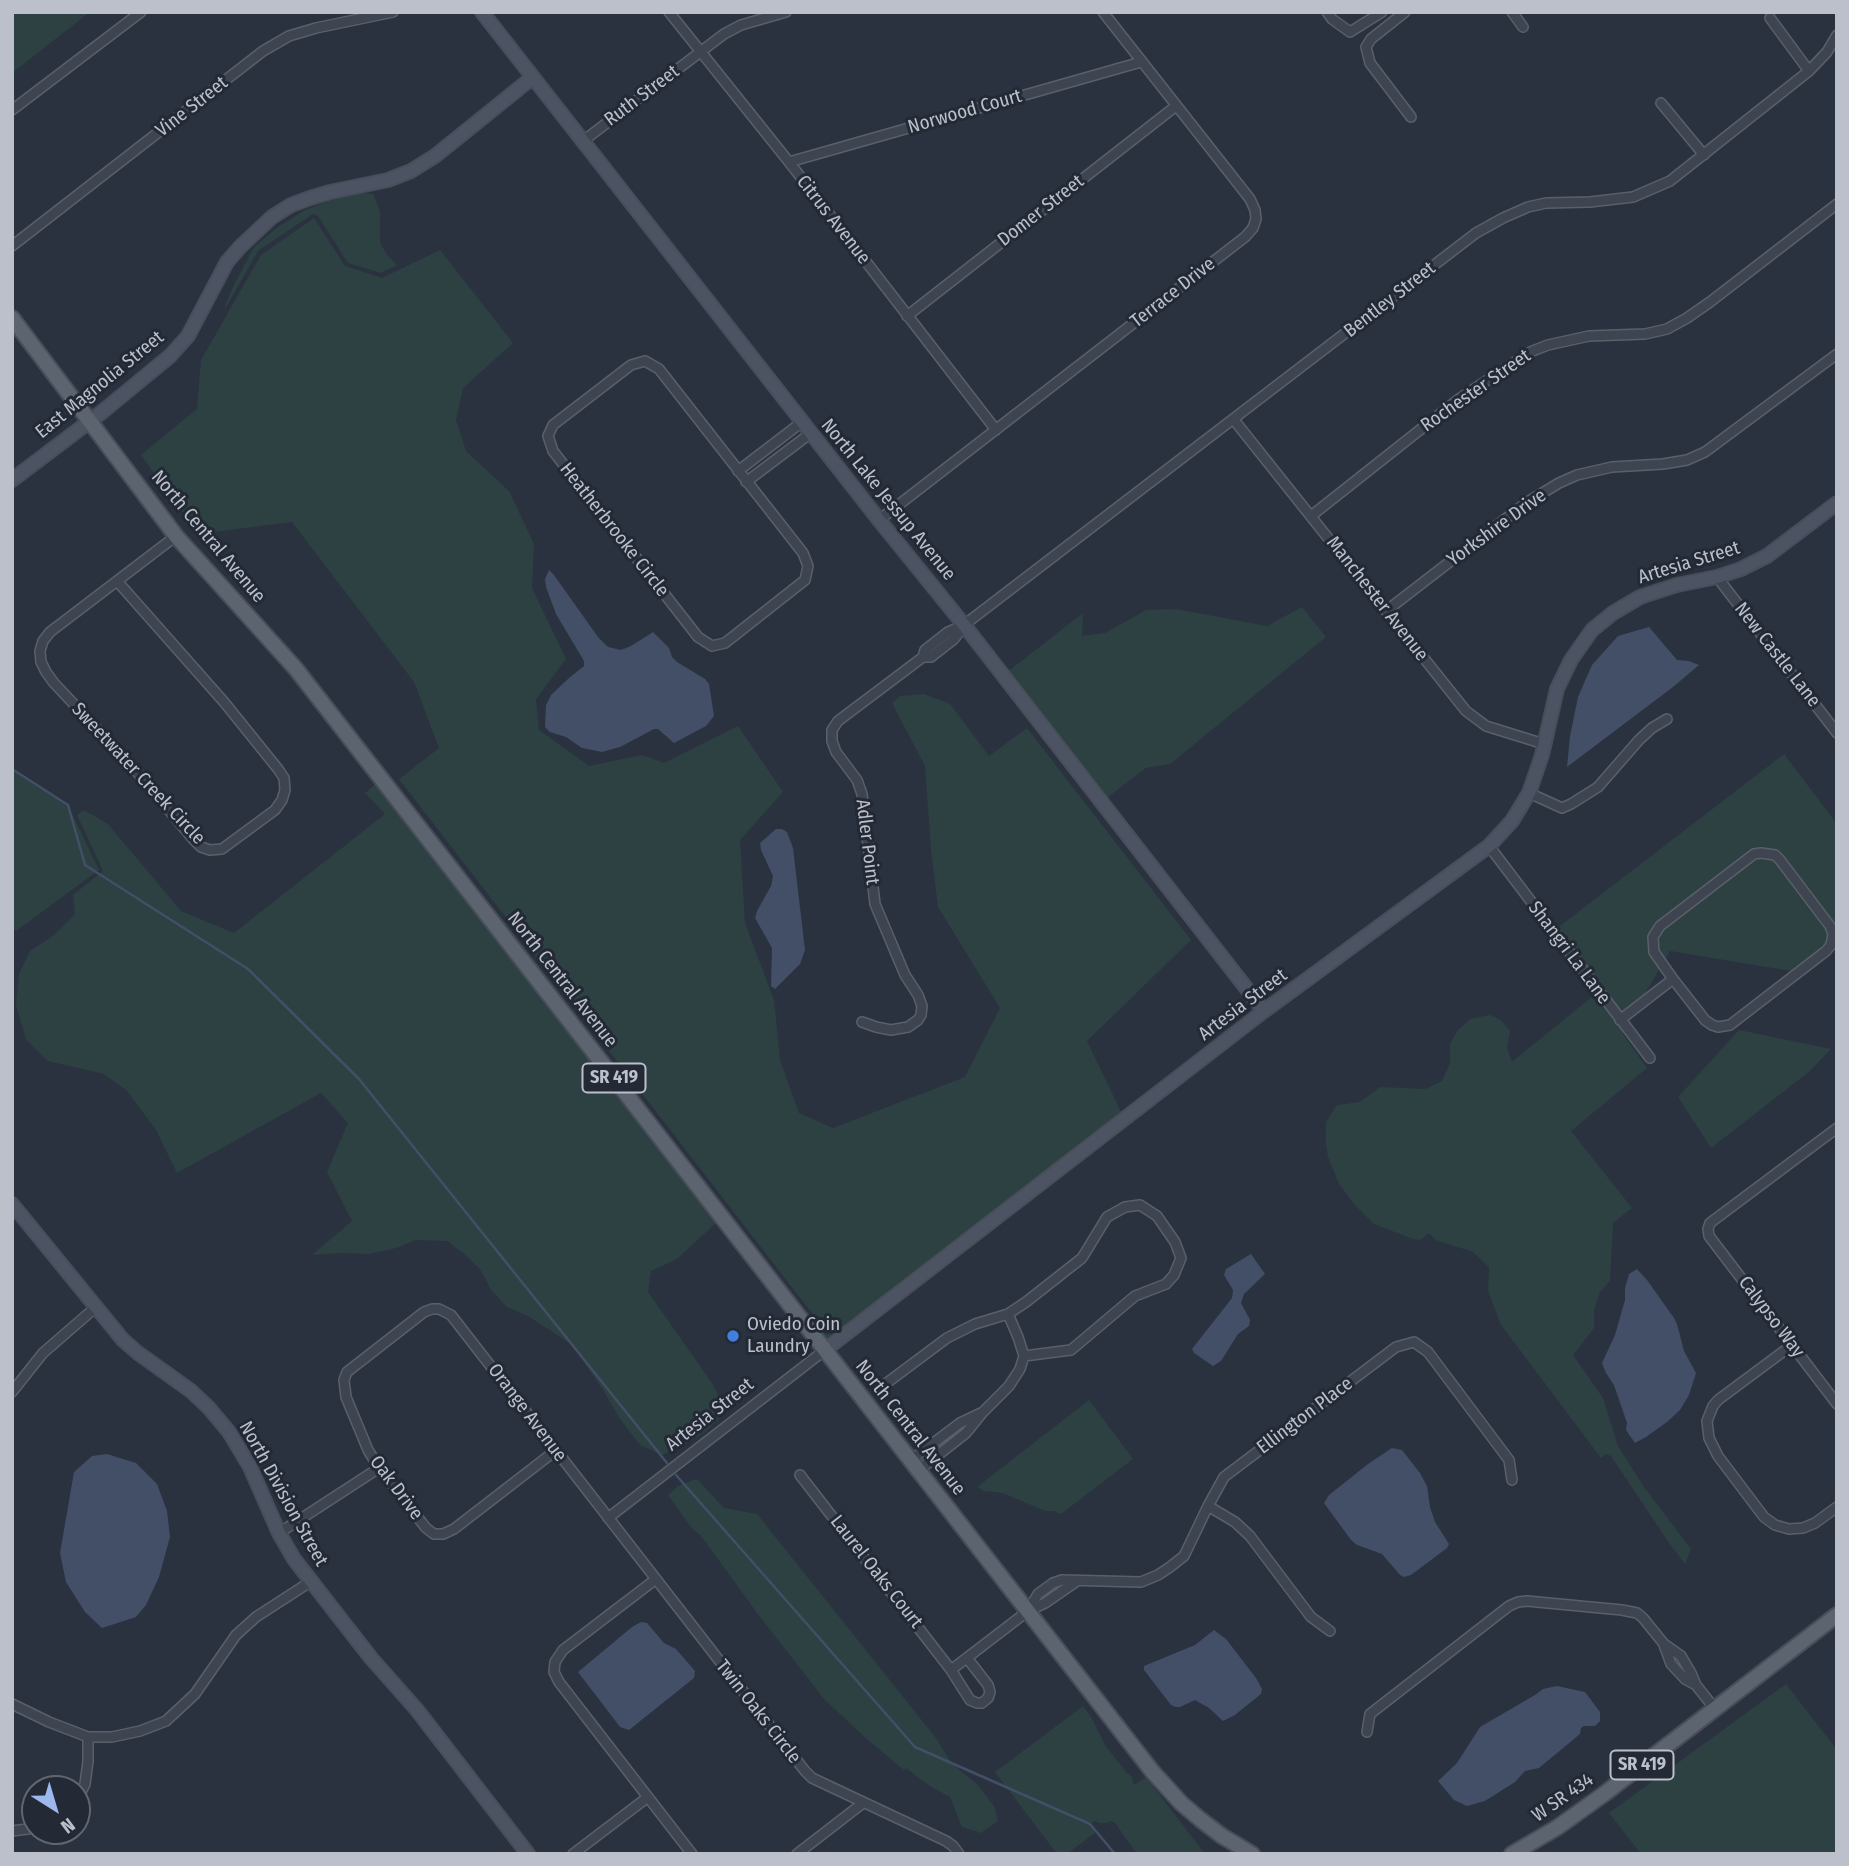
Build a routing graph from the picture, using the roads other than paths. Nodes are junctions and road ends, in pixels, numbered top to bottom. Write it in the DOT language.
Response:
graph roads {
  1 [pos="141,12"];
  2 [pos="393,12"];
  3 [pos="482,12"];
  4 [pos="669,12"];
  5 [pos="786,12"];
  6 [pos="1103,12"];
  7 [pos="1327,12"];
  8 [pos="1382,12"];
  9 [pos="1405,12"];
  10 [pos="1512,12"];
  11 [pos="1770,18"];
  12 [pos="1523,27"];
  13 [pos="1837,35"];
  14 [pos="701,51"];
  15 [pos="1141,62"];
  16 [pos="1809,71"];
  17 [pos="533,77"];
  18 [pos="1661,103"];
  19 [pos="1176,106"];
  20 [pos="12,110"];
  21 [pos="1411,117"];
  22 [pos="583,141"];
  23 [pos="1704,155"];
  24 [pos="789,162"];
  25 [pos="1837,204"];
  26 [pos="12,246"];
  27 [pos="907,316"];
  28 [pos="12,318"];
  29 [pos="1837,354"];
  30 [pos="1234,420"];
  31 [pos="90,421"];
  32 [pos="802,422"];
  33 [pos="996,429"];
  34 [pos="811,433"];
  35 [pos="767,449"];
  36 [pos="776,460"];
  37 [pos="738,471"];
  38 [pos="12,480"];
  39 [pos="747,482"];
  40 [pos="1837,503"];
  41 [pos="1311,516"];
  42 [pos="879,520"];
  43 [pos="176,536"];
  44 [pos="1717,578"];
  45 [pos="117,581"];
  46 [pos="1386,611"];
  47 [pos="964,625"];
  48 [pos="1667,719"];
  49 [pos="1837,733"];
  50 [pos="1544,744"];
  51 [pos="1529,793"];
  52 [pos="1489,846"];
  53 [pos="1673,979"];
  54 [pos="1264,1011"];
  55 [pos="1620,1020"];
  56 [pos="862,1021"];
  57 [pos="1650,1058"];
  58 [pos="1837,1128"];
  59 [pos="12,1204"];
  60 [pos="96,1307"];
  61 [pos="444,1310"];
  62 [pos="1008,1314"];
  63 [pos="1792,1345"];
  64 [pos="825,1350"];
  65 [pos="1024,1356"];
  66 [pos="884,1385"];
  67 [pos="12,1392"];
  68 [pos="1837,1404"];
  69 [pos="555,1451"];
  70 [pos="915,1465"];
  71 [pos="379,1468"];
  72 [pos="800,1475"];
  73 [pos="1512,1480"];
  74 [pos="1208,1506"];
  75 [pos="1837,1507"];
  76 [pos="608,1518"];
  77 [pos="279,1533"];
  78 [pos="656,1579"];
  79 [pos="310,1582"];
  80 [pos="1028,1611"];
  81 [pos="1837,1615"];
  82 [pos="1330,1631"];
  83 [pos="967,1658"];
  84 [pos="951,1670"];
  85 [pos="12,1704"];
  86 [pos="1715,1709"];
  87 [pos="1367,1732"];
  88 [pos="88,1737"];
  89 [pos="86,1775"];
  90 [pos="648,1797"];
  91 [pos="863,1803"];
  92 [pos="528,1854"];
  93 [pos="573,1854"];
  94 [pos="692,1854"];
  95 [pos="797,1854"];
  96 [pos="959,1854"];
  97 [pos="1252,1854"];
  98 [pos="1512,1854"];
  1 -- 20 [label="street"];
  2 -- 26 [label="street, Vine Street"];
  3 -- 17 [label="street, North Lake Jessup Avenue"];
  4 -- 14 [label="street, Citrus Avenue"];
  5 -- 14 [label="street"];
  6 -- 15 [label="street, Terrace Drive"];
  7 -- 8 [label="street"];
  9 -- 21 [label="street"];
  10 -- 12 [label="street"];
  11 -- 16 [label="street"];
  13 -- 16 [label="street, Bentley Street"];
  14 -- 22 [label="street, Ruth Street"];
  14 -- 24 [label="street, Citrus Avenue"];
  15 -- 19 [label="street, Terrace Drive"];
  15 -- 24 [label="street, Norwood Court"];
  16 -- 23 [label="street, Bentley Street"];
  17 -- 22 [label="street, North Lake Jessup Avenue"];
  17 -- 31 [label="street, East Magnolia Street"];
  18 -- 23 [label="street"];
  19 -- 27 [label="street, Domer Street"];
  19 -- 33 [label="street, Terrace Drive"];
  22 -- 32 [label="street, North Lake Jessup Avenue"];
  23 -- 30 [label="street, Bentley Street"];
  24 -- 27 [label="street, Citrus Avenue"];
  25 -- 41 [label="street, Rochester Street"];
  27 -- 33 [label="street, Citrus Avenue"];
  28 -- 31 [label="main road, North Central Avenue / SR 419"];
  29 -- 46 [label="street, Yorkshire Drive"];
  30 -- 41 [label="street, Manchester Avenue"];
  30 -- 47 [label="street, Bentley Street"];
  31 -- 38 [label="street, East Magnolia Street"];
  31 -- 43 [label="main road, North Central Avenue / SR 419"];
  32 -- 34 [label="street, North Lake Jessup Avenue"];
  32 -- 35 [label="street"];
  33 -- 42 [label="street, Terrace Drive"];
  34 -- 36 [label="street"];
  34 -- 42 [label="street, North Lake Jessup Avenue"];
  35 -- 36 [label="street"];
  35 -- 37 [label="street"];
  36 -- 39 [label="street"];
  37 -- 39 [label="street, Heatherbrooke Circle"];
  37 -- 39 [label="street, Heatherbrooke Circle"];
  40 -- 44 [label="street, Artesia Street"];
  41 -- 46 [label="street, Manchester Avenue"];
  42 -- 47 [label="street, North Lake Jessup Avenue"];
  43 -- 45 [label="street, Sweetwater Creek Circle"];
  43 -- 64 [label="main road, North Central Avenue / SR 419"];
  44 -- 49 [label="street, New Castle Lane"];
  44 -- 50 [label="street, Artesia Street"];
  45 -- 45 [label="street, Sweetwater Creek Circle"];
  46 -- 50 [label="street, Manchester Avenue"];
  47 -- 54 [label="street, North Lake Jessup Avenue"];
  47 -- 56 [label="street, Adler Point"];
  48 -- 51 [label="street"];
  50 -- 51 [label="street, Artesia Street"];
  51 -- 52 [label="street, Artesia Street"];
  52 -- 54 [label="street, Artesia Street"];
  52 -- 55 [label="street, Shangri La Lane"];
  53 -- 53 [label="street"];
  53 -- 55 [label="street"];
  54 -- 64 [label="street, Artesia Street"];
  55 -- 57 [label="street, Shangri La Lane"];
  58 -- 63 [label="street, Calypso Way"];
  59 -- 60 [label="street, North Division Street"];
  60 -- 67 [label="street"];
  60 -- 77 [label="street, North Division Street"];
  61 -- 69 [label="street, Orange Avenue"];
  61 -- 71 [label="street, Oak Drive"];
  62 -- 65 [label="street"];
  62 -- 65 [label="street"];
  62 -- 66 [label="street"];
  63 -- 68 [label="street, Calypso Way"];
  63 -- 75 [label="street"];
  64 -- 70 [label="main road, North Central Avenue / SR 419"];
  64 -- 76 [label="street, Artesia Street"];
  65 -- 70 [label="street"];
  69 -- 71 [label="street, Oak Drive"];
  69 -- 76 [label="street, Orange Avenue"];
  70 -- 80 [label="main road, North Central Avenue / SR 419"];
  71 -- 77 [label="street"];
  72 -- 84 [label="street, Laurel Oaks Court"];
  73 -- 74 [label="street, Ellington Place"];
  74 -- 80 [label="street, Ellington Place"];
  74 -- 82 [label="street"];
  76 -- 78 [label="street, Twin Oaks Circle"];
  77 -- 79 [label="street, North Division Street"];
  78 -- 90 [label="street"];
  78 -- 91 [label="street, Twin Oaks Circle"];
  79 -- 88 [label="street"];
  79 -- 92 [label="street, North Division Street"];
  80 -- 83 [label="street"];
  80 -- 97 [label="main road, North Central Avenue / SR 419"];
  81 -- 86 [label="main road, W SR 434 / SR 419"];
  83 -- 84 [label="street"];
  83 -- 84 [label="street, Laurel Oaks Court"];
  85 -- 88 [label="street"];
  86 -- 87 [label="street"];
  86 -- 98 [label="main road, W SR 434 / SR 419"];
  88 -- 89 [label="street"];
  90 -- 93 [label="street"];
  90 -- 94 [label="street"];
  91 -- 95 [label="street"];
  91 -- 96 [label="street, Twin Oaks Circle"];
}
